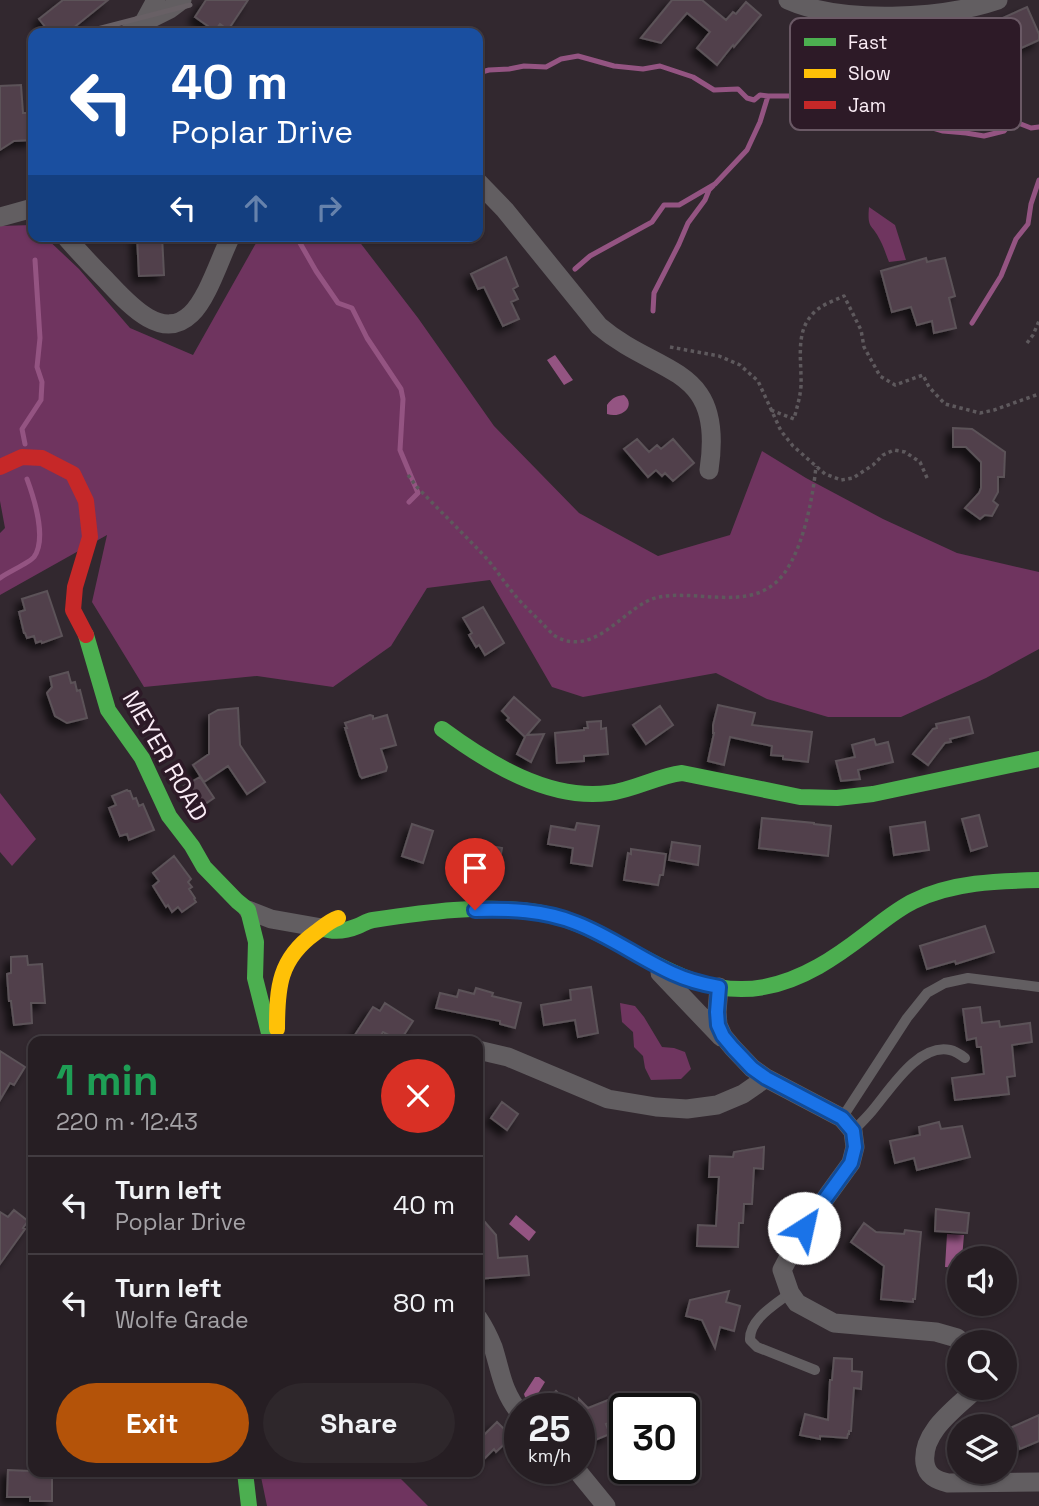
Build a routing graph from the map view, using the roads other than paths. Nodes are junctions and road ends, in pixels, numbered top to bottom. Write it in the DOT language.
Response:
graph roads {
  1 [pos="156,0"];
  2 [pos="182,0"];
  3 [pos="788,0"];
  4 [pos="998,0"];
  5 [pos="136,27"];
  6 [pos="483,187"];
  7 [pos="28,209"];
  8 [pos="0,217"];
  9 [pos="70,242"];
  10 [pos="228,242"];
  11 [pos="0,467"];
  12 [pos="709,470"];
  13 [pos="442,729"];
  14 [pos="1039,759"];
  15 [pos="1039,880"];
  16 [pos="248,910"];
  17 [pos="323,928"];
  18 [pos="647,960"];
  19 [pos="719,987"];
  20 [pos="1039,987"];
  21 [pos="270,1036"];
  22 [pos="277,1036"];
  23 [pos="733,1048"];
  24 [pos="483,1051"];
  25 [pos="965,1058"];
  26 [pos="766,1078"];
  27 [pos="847,1124"];
  28 [pos="790,1293"];
  29 [pos="483,1328"];
  30 [pos="947,1335"];
  31 [pos="815,1370"];
  32 [pos="507,1393"];
  33 [pos="965,1400"];
  34 [pos="246,1477"];
  35 [pos="1039,1482"];
  36 [pos="588,1484"];
  37 [pos="249,1506"];
  38 [pos="606,1506"];
  1 -- 5 [label="street"];
  2 -- 5 [label="street"];
  3 -- 4 [label="street"];
  6 -- 12 [label="street"];
  7 -- 8 [label="street"];
  9 -- 10 [label="street"];
  11 -- 16 [label="street, MEYER ROAD"];
  13 -- 14 [label="street"];
  15 -- 19 [label="street"];
  16 -- 17 [label="street"];
  16 -- 21 [label="street"];
  17 -- 18 [label="street"];
  17 -- 22 [label="street"];
  18 -- 19 [label="street"];
  18 -- 23 [label="street"];
  19 -- 23 [label="street"];
  20 -- 27 [label="lane"];
  23 -- 26 [label="street"];
  24 -- 26 [label="street"];
  25 -- 27 [label="lane"];
  26 -- 27 [label="street"];
  27 -- 28 [label="street"];
  28 -- 30 [label="street"];
  28 -- 31 [label="lane"];
  29 -- 32 [label="street"];
  33 -- 35 [label="street"];
  34 -- 37 [label="street"];
  36 -- 38 [label="street"];
}
